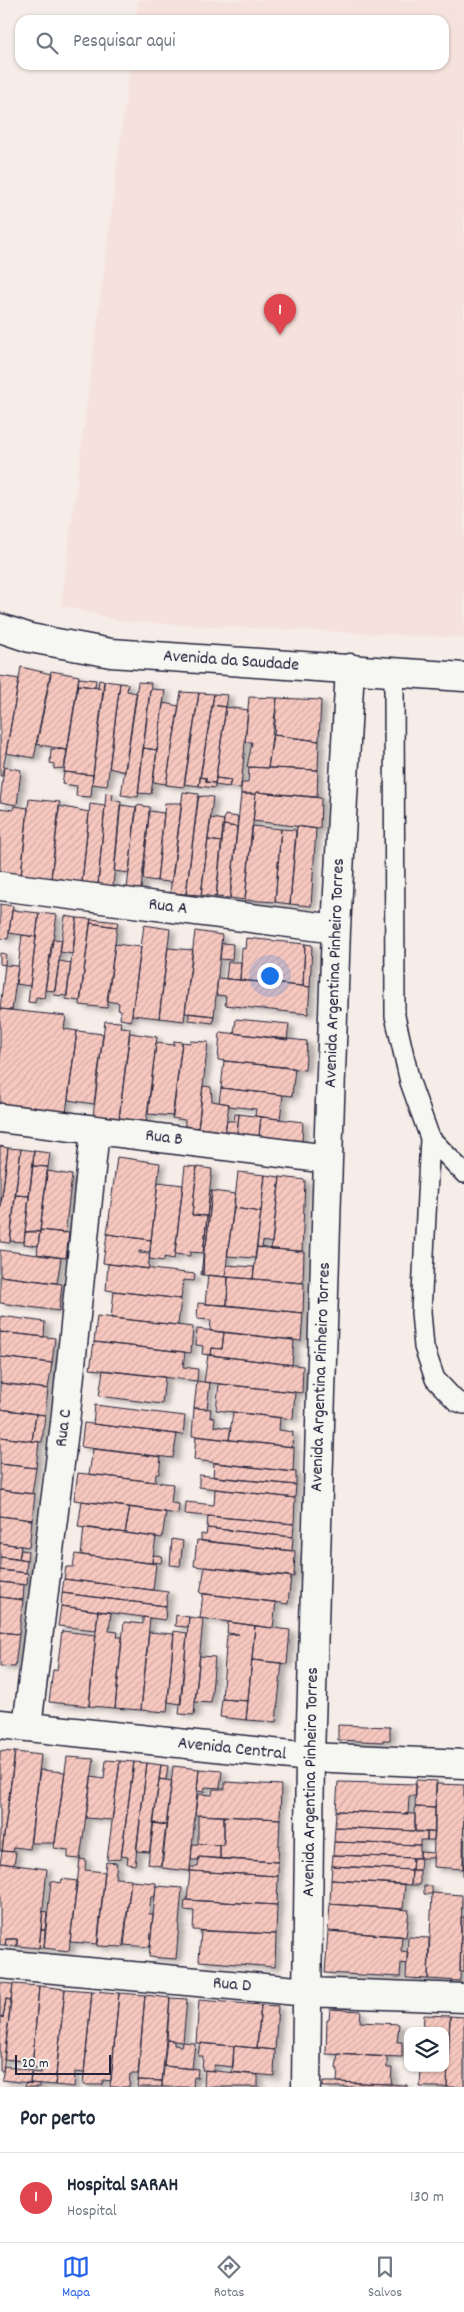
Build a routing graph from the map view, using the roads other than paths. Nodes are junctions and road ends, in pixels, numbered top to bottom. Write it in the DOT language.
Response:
graph roads {
  1 [pos="0,628"];
  2 [pos="350,668"];
  3 [pos="394,673"];
  4 [pos="464,677"];
  5 [pos="0,886"];
  6 [pos="336,929"];
  7 [pos="0,1118"];
  8 [pos="95,1130"];
  9 [pos="430,1138"];
  10 [pos="328,1158"];
  11 [pos="464,1172"];
  12 [pos="464,1404"];
  13 [pos="0,1724"];
  14 [pos="28,1726"];
  15 [pos="310,1757"];
  16 [pos="464,1764"];
  17 [pos="0,1964"];
  18 [pos="308,1992"];
  19 [pos="464,1998"];
  20 [pos="306,2087"];
  1 -- 2 [label="street, Avenida da Saudade"];
  2 -- 3 [label="street, Avenida da Saudade"];
  2 -- 6 [label="street, Avenida Argentina Pinheiro Torres"];
  3 -- 4 [label="street, Avenida da Saudade"];
  3 -- 9 [label="lane"];
  5 -- 6 [label="street, Rua A"];
  6 -- 10 [label="street, Avenida Argentina Pinheiro Torres"];
  7 -- 8 [label="street, Rua B"];
  8 -- 10 [label="street, Rua B"];
  8 -- 14 [label="street, Rua C"];
  9 -- 11 [label="lane"];
  9 -- 12 [label="lane"];
  10 -- 15 [label="street, Avenida Argentina Pinheiro Torres"];
  13 -- 14 [label="street, Avenida Central"];
  14 -- 15 [label="street, Avenida Central"];
  15 -- 16 [label="street, Avenida Central"];
  15 -- 18 [label="street, Avenida Argentina Pinheiro Torres"];
  17 -- 18 [label="street, Rua D"];
  18 -- 19 [label="street, Rua D"];
  18 -- 20 [label="street, Avenida Argentina Pinheiro Torres"];
}
